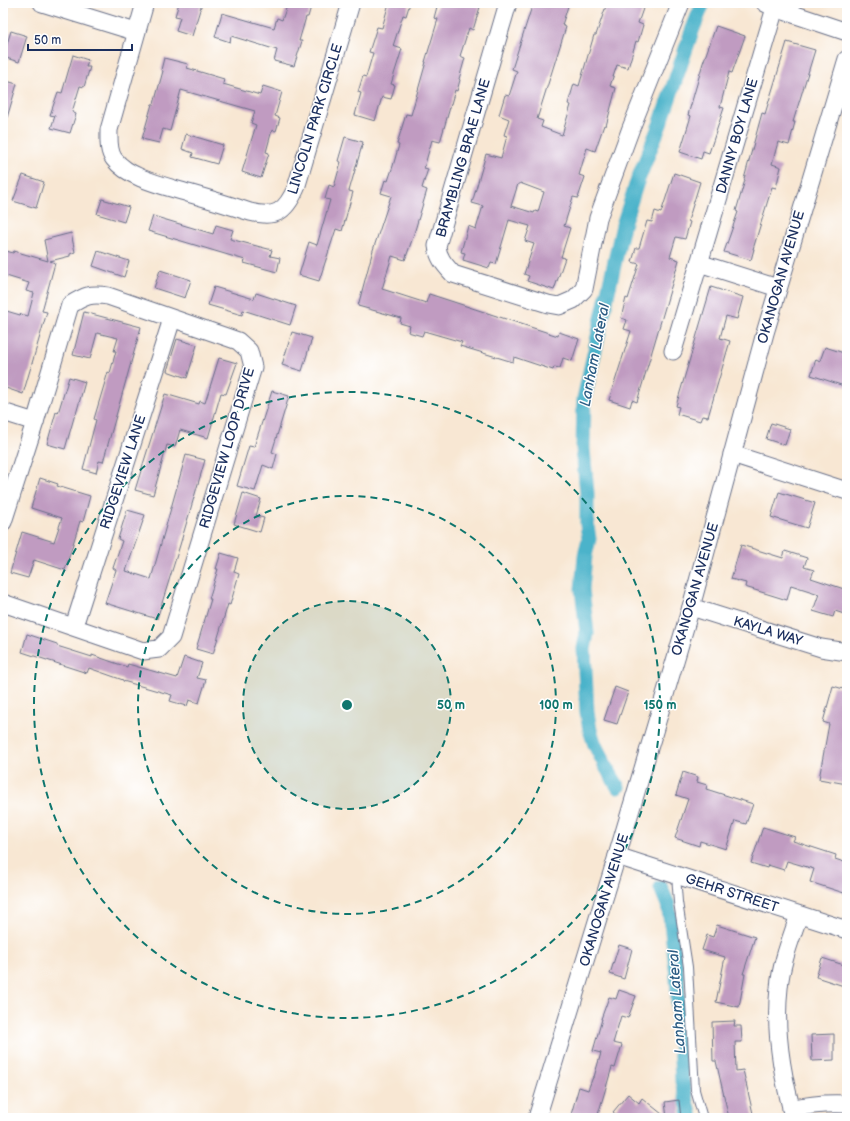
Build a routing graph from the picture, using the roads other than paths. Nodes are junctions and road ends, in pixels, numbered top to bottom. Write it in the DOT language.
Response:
graph roads {
  1 [pos="42,3"];
  2 [pos="145,3"];
  3 [pos="351,3"];
  4 [pos="508,3"];
  5 [pos="681,3"];
  6 [pos="770,6"];
  7 [pos="136,32"];
  8 [pos="847,32"];
  9 [pos="847,59"];
  10 [pos="699,263"];
  11 [pos="778,288"];
  12 [pos="172,319"];
  13 [pos="673,351"];
  14 [pos="3,412"];
  15 [pos="35,422"];
  16 [pos="732,454"];
  17 [pos="847,491"];
  18 [pos="3,522"];
  19 [pos="3,603"];
  20 [pos="691,607"];
  21 [pos="74,626"];
  22 [pos="847,652"];
  23 [pos="617,856"];
  24 [pos="676,875"];
  25 [pos="799,915"];
  26 [pos="847,930"];
  27 [pos="847,1104"];
  28 [pos="793,1113"];
  29 [pos="537,1118"];
  30 [pos="703,1118"];
  1 -- 7 [label="street"];
  2 -- 7 [label="street, LINCOLN PARK CIRCLE"];
  3 -- 7 [label="street, LINCOLN PARK CIRCLE"];
  4 -- 5 [label="street, BRAMBLING BRAE LANE"];
  6 -- 8 [label="street"];
  6 -- 10 [label="street, DANNY BOY LANE"];
  9 -- 11 [label="street, OKANOGAN AVENUE"];
  10 -- 11 [label="street"];
  10 -- 13 [label="street, DANNY BOY LANE"];
  11 -- 16 [label="street, OKANOGAN AVENUE"];
  12 -- 15 [label="street, RIDGEVIEW LOOP DRIVE"];
  12 -- 21 [label="street, RIDGEVIEW LANE"];
  12 -- 21 [label="street, RIDGEVIEW LOOP DRIVE"];
  14 -- 15 [label="street"];
  15 -- 18 [label="street, RIDGEVIEW LOOP DRIVE"];
  16 -- 17 [label="street"];
  16 -- 20 [label="street, OKANOGAN AVENUE"];
  19 -- 21 [label="street, RIDGEVIEW LOOP DRIVE"];
  20 -- 22 [label="street, KAYLA WAY"];
  20 -- 23 [label="street, OKANOGAN AVENUE"];
  23 -- 24 [label="street, GEHR STREET"];
  23 -- 29 [label="street, OKANOGAN AVENUE"];
  24 -- 25 [label="street, GEHR STREET"];
  24 -- 30 [label="lane"];
  25 -- 26 [label="street, GEHR STREET"];
  25 -- 28 [label="street"];
  27 -- 28 [label="street"];
}
